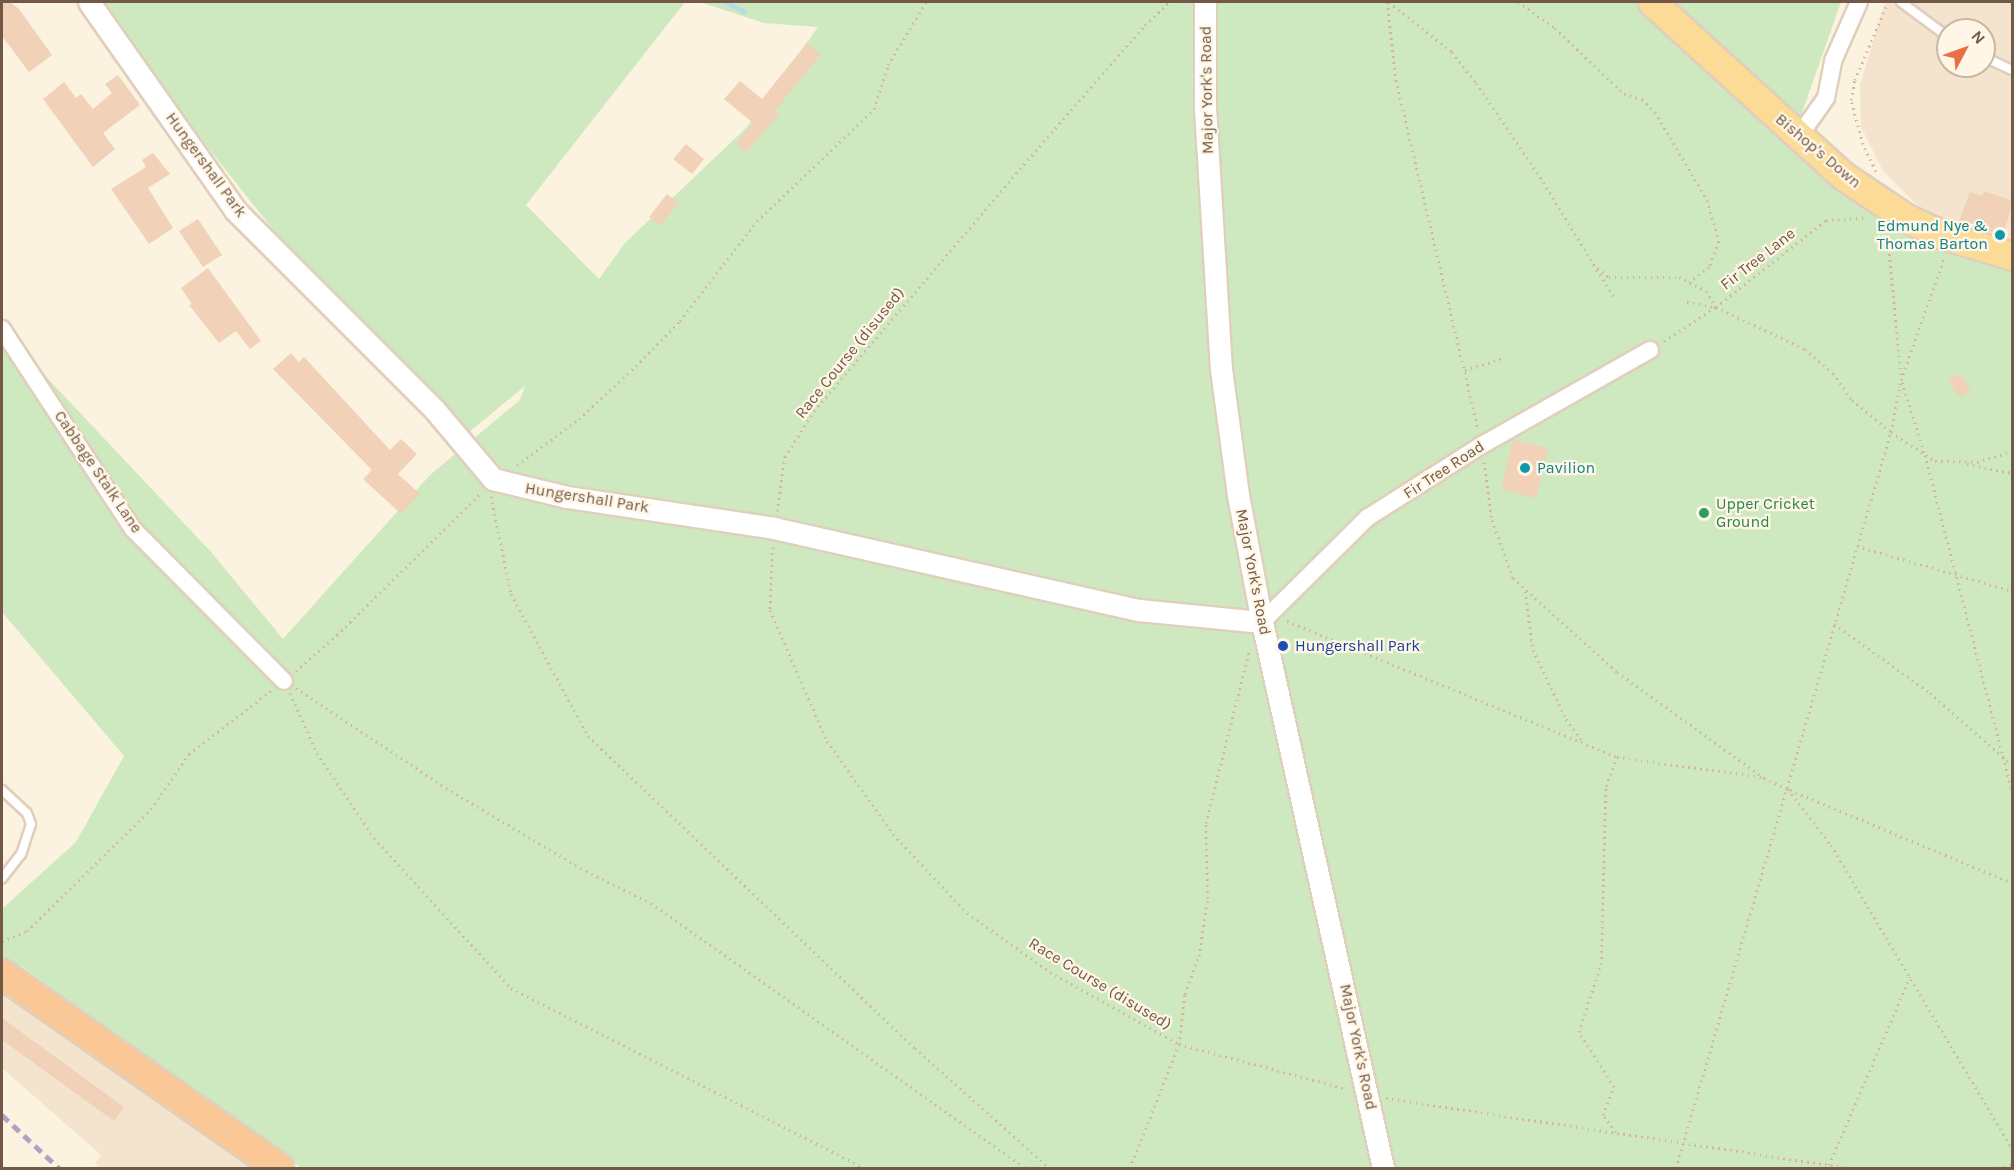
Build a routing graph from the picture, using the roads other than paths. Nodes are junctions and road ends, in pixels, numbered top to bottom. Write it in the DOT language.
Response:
graph roads {
  1 [pos="89,2"];
  2 [pos="1205,2"];
  3 [pos="1652,2"];
  4 [pos="1859,2"];
  5 [pos="1900,2"];
  6 [pos="1936,28"];
  7 [pos="1996,62"];
  8 [pos="2013,70"];
  9 [pos="1799,136"];
  10 [pos="2013,256"];
  11 [pos="2,328"];
  12 [pos="1650,350"];
  13 [pos="1262,622"];
  14 [pos="284,681"];
  15 [pos="2,790"];
  16 [pos="2,878"];
  17 [pos="2,974"];
  18 [pos="279,1168"];
  19 [pos="1383,1168"];
  1 -- 13 [label="street, Hungershall Park"];
  2 -- 13 [label="street, Major York's Road"];
  3 -- 9 [label="main road, Bishop's Down"];
  4 -- 9 [label="street"];
  5 -- 6 [label="lane"];
  7 -- 8 [label="lane"];
  9 -- 10 [label="main road, Bishop's Down"];
  11 -- 14 [label="street, Cabbage Stalk Lane"];
  12 -- 13 [label="street, Fir Tree Road"];
  13 -- 19 [label="street, Major York's Road"];
  15 -- 16 [label="lane"];
  17 -- 18 [label="highway"];
}
